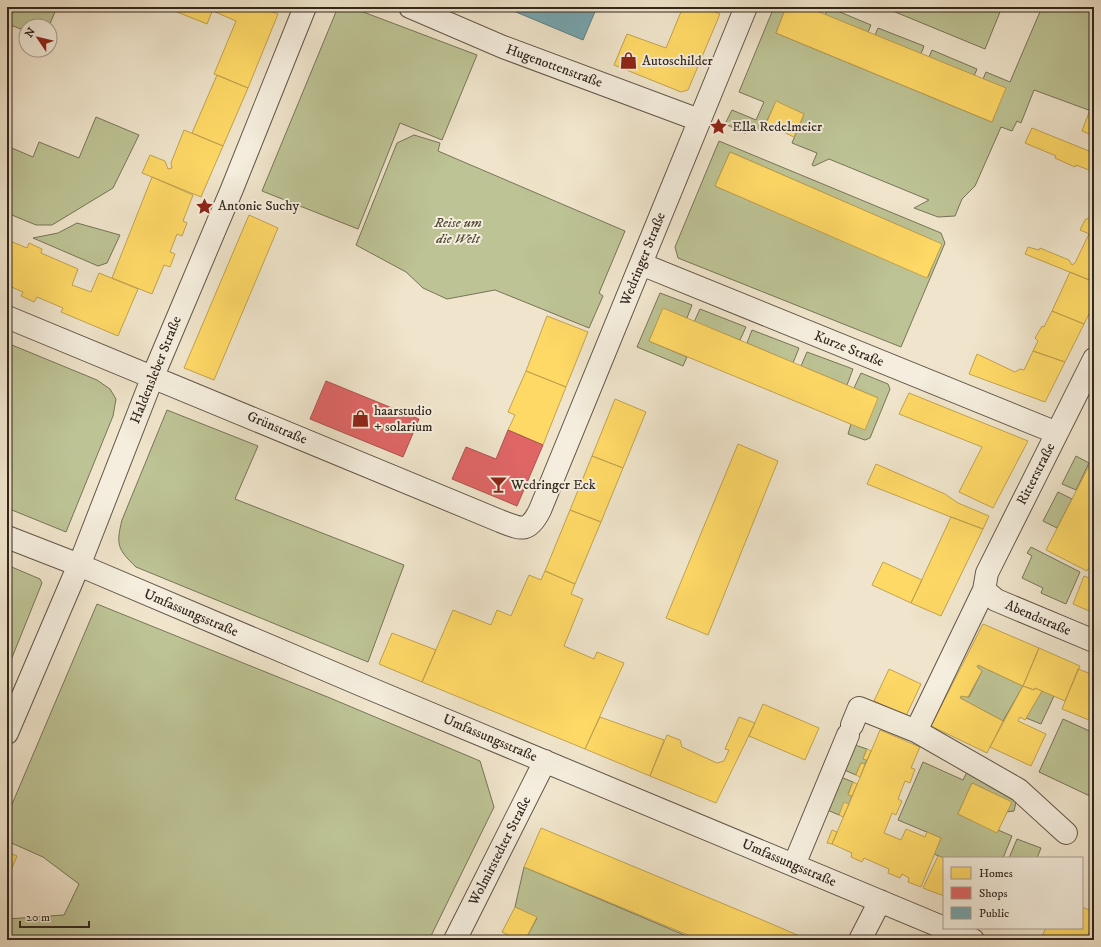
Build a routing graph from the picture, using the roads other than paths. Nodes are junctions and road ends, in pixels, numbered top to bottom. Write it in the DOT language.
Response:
graph roads {
  1 [pos="305,7"];
  2 [pos="410,7"];
  3 [pos="746,7"];
  4 [pos="699,120"];
  5 [pos="641,264"];
  6 [pos="7,317"];
  7 [pos="1094,359"];
  8 [pos="153,376"];
  9 [pos="1057,433"];
  10 [pos="540,510"];
  11 [pos="7,537"];
  12 [pos="79,565"];
  13 [pos="984,590"];
  14 [pos="1094,641"];
  15 [pos="916,730"];
  16 [pos="7,733"];
  17 [pos="545,761"];
  18 [pos="1066,833"];
  19 [pos="794,866"];
  20 [pos="880,902"];
  21 [pos="943,928"];
  22 [pos="946,929"];
  23 [pos="455,940"];
  24 [pos="860,940"];
  25 [pos="973,940"];
  1 -- 8 [label="street, Haldensleber Straße"];
  2 -- 4 [label="street, Hugenottenstraße"];
  3 -- 4 [label="street, Wedringer Straße"];
  4 -- 5 [label="street, Wedringer Straße"];
  5 -- 9 [label="street, Kurze Straße"];
  5 -- 10 [label="street, Wedringer Straße"];
  6 -- 8 [label="street, Grünstraße"];
  7 -- 9 [label="street, Ritterstraße"];
  8 -- 10 [label="street, Grünstraße"];
  8 -- 12 [label="street, Haldensleber Straße"];
  9 -- 13 [label="street, Ritterstraße"];
  11 -- 12 [label="street, Umfassungsstraße"];
  12 -- 16 [label="street, Haldensleber Straße"];
  12 -- 17 [label="street, Umfassungsstraße"];
  13 -- 14 [label="street, Abendstraße"];
  13 -- 15 [label="street, Ritterstraße"];
  15 -- 18 [label="street"];
  15 -- 19 [label="street"];
  17 -- 19 [label="street, Umfassungsstraße"];
  17 -- 23 [label="street, Wolmirstedter Straße"];
  19 -- 20 [label="street, Umfassungsstraße"];
  20 -- 21 [label="street, Umfassungsstraße"];
  20 -- 24 [label="street"];
  22 -- 25 [label="street, Umfassungsstraße"];
}
